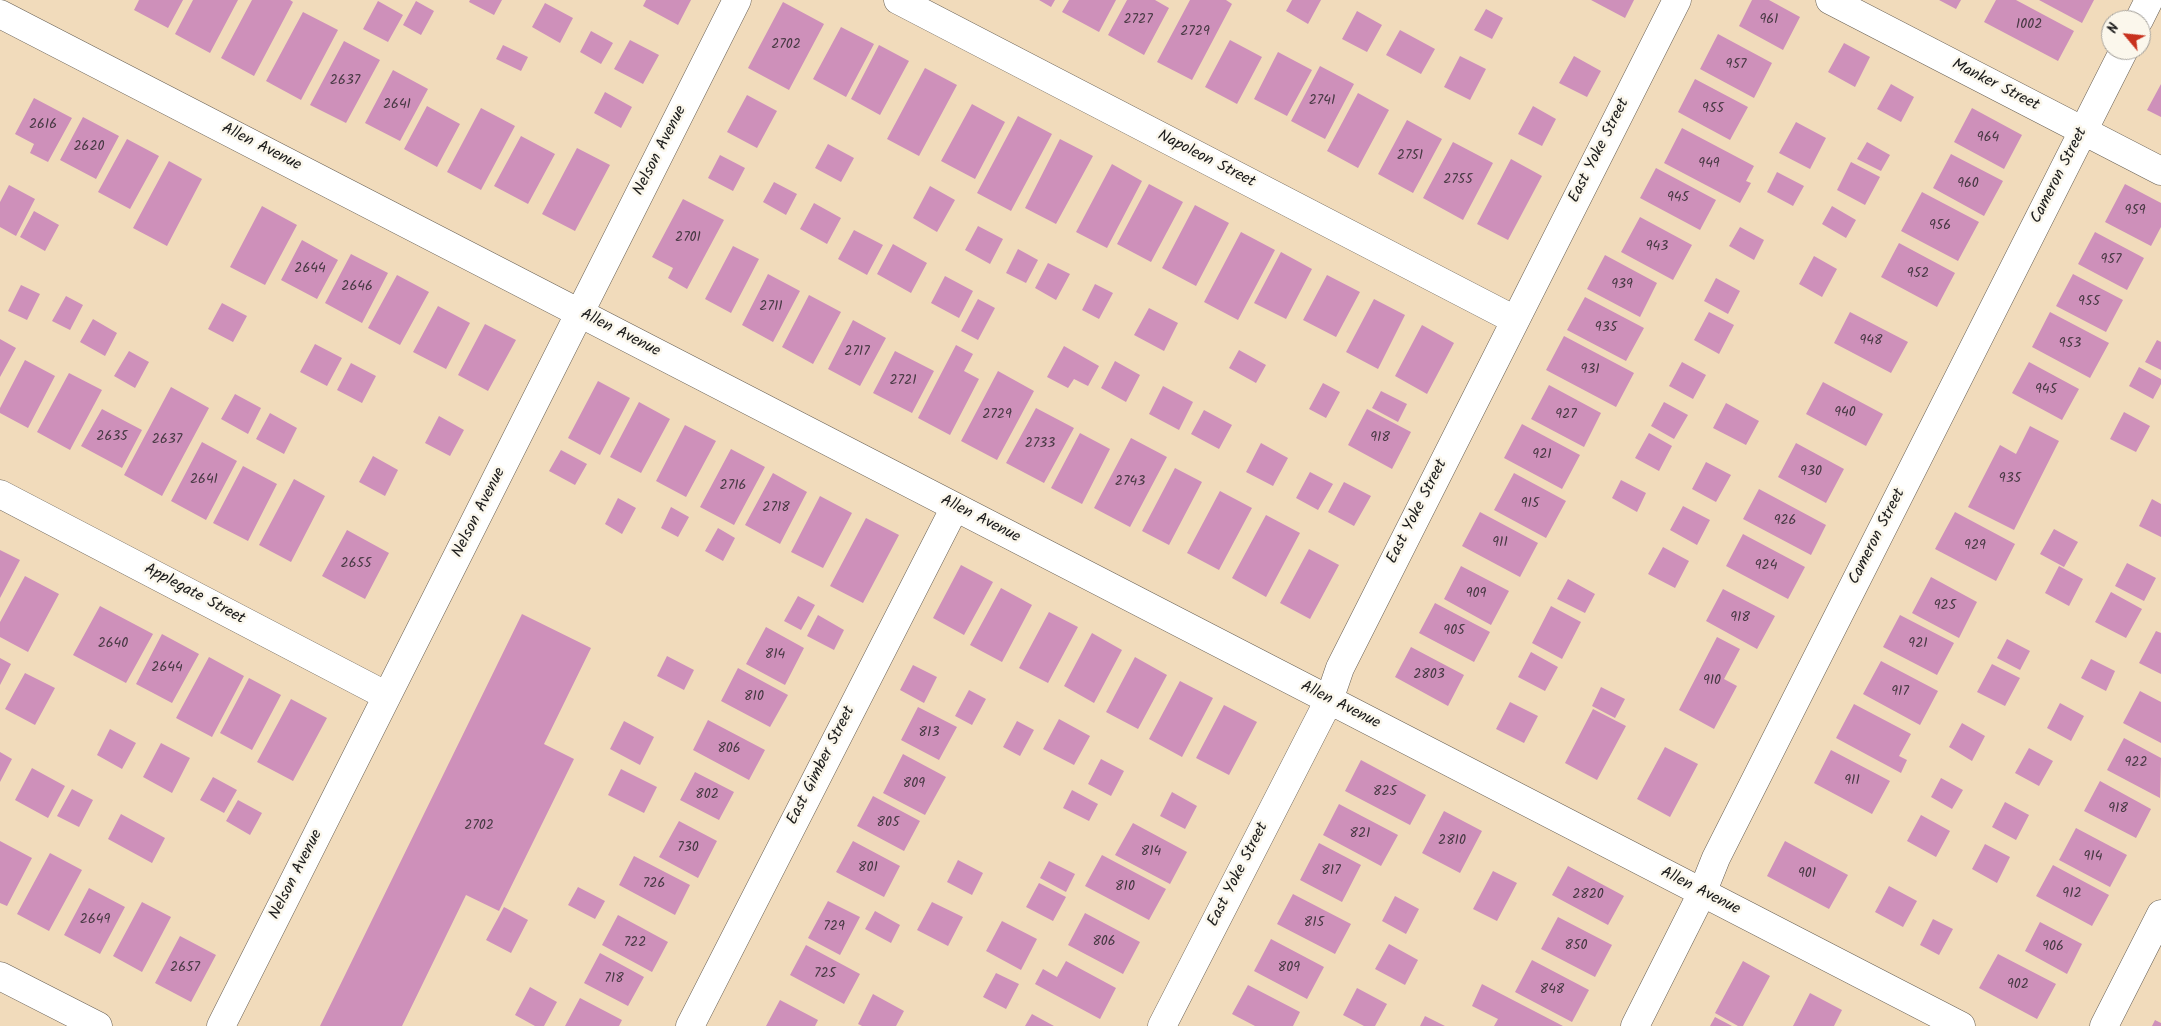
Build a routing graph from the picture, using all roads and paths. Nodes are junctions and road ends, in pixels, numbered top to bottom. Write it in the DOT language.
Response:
graph roads {
  1 [pos="737,0"];
  2 [pos="898,0"];
  3 [pos="1677,0"];
  4 [pos="1830,0"];
  5 [pos="0,14"];
  6 [pos="2119,60"];
  7 [pos="2082,131"];
  8 [pos="2161,171"];
  9 [pos="580,313"];
  10 [pos="1515,320"];
  11 [pos="0,494"];
  12 [pos="955,507"];
  13 [pos="387,696"];
  14 [pos="1329,700"];
  15 [pos="1702,893"];
  16 [pos="2161,914"];
  17 [pos="0,976"];
  18 [pos="98,1026"];
  19 [pos="222,1026"];
  20 [pos="690,1026"];
  21 [pos="1162,1026"];
  22 [pos="1635,1026"];
  23 [pos="1961,1026"];
  24 [pos="2104,1026"];
  1 -- 9 [label="street, Nelson Avenue"];
  2 -- 10 [label="street, Napoleon Street"];
  3 -- 10 [label="street, East Yoke Street"];
  4 -- 7 [label="street, Manker Street"];
  5 -- 9 [label="street, Allen Avenue"];
  6 -- 7 [label="street, Cameron Street"];
  7 -- 8 [label="street, Manker Street"];
  7 -- 15 [label="street, Cameron Street"];
  9 -- 12 [label="street, Allen Avenue"];
  9 -- 13 [label="street, Nelson Avenue"];
  10 -- 14 [label="street, East Yoke Street"];
  11 -- 13 [label="street, Applegate Street"];
  12 -- 14 [label="street, Allen Avenue"];
  12 -- 20 [label="street, East Gimber Street"];
  13 -- 19 [label="street, Nelson Avenue"];
  14 -- 15 [label="street, Allen Avenue"];
  14 -- 21 [label="street, East Yoke Street"];
  15 -- 22 [label="street, Cameron Street"];
  15 -- 23 [label="street, Allen Avenue"];
  16 -- 24 [label="street"];
  17 -- 18 [label="street"];
}
